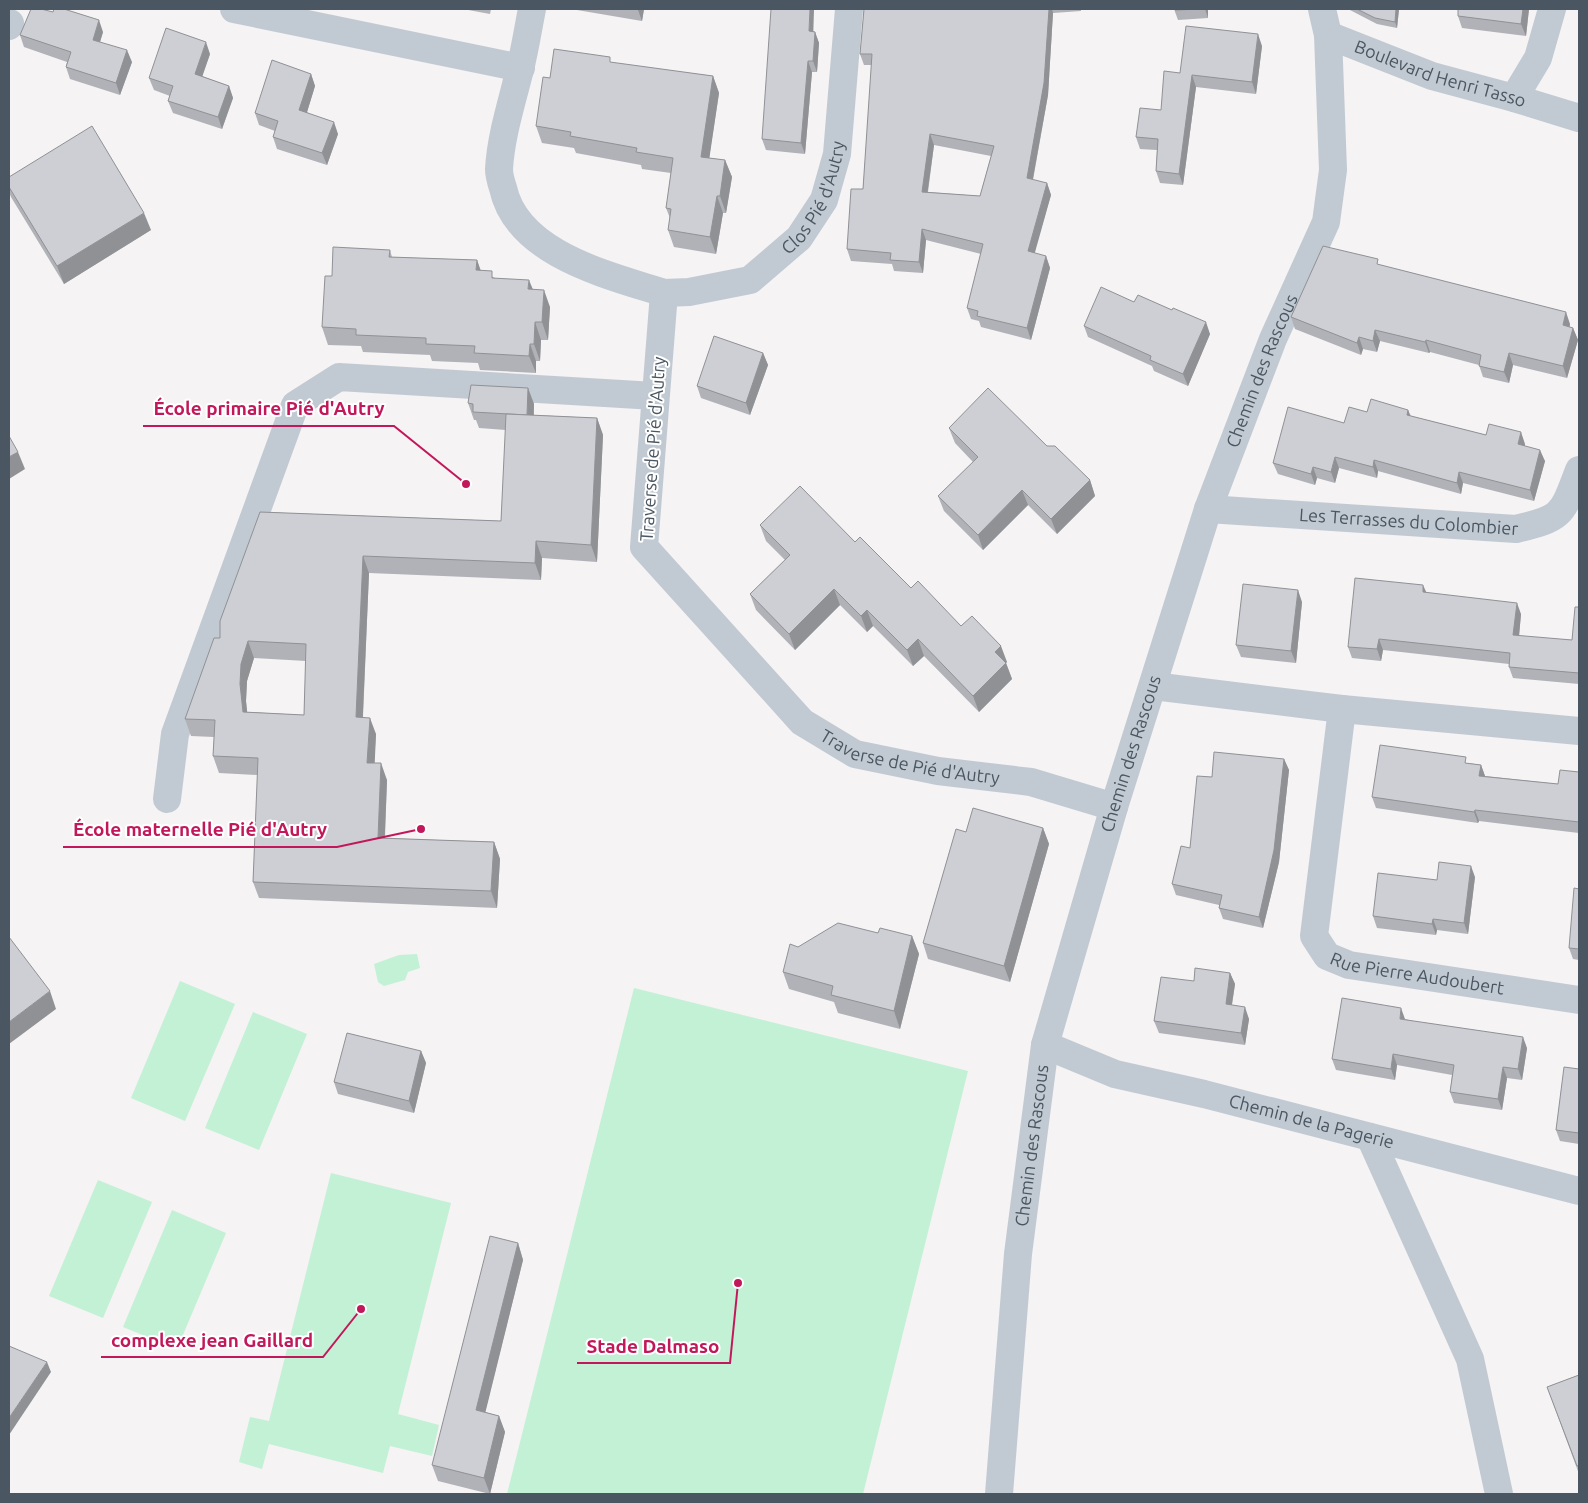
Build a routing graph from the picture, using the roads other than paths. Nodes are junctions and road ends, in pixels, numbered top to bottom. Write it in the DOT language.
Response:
graph roads {
  1 [pos="234,9"];
  2 [pos="532,9"];
  3 [pos="849,9"];
  4 [pos="1322,9"];
  5 [pos="1552,9"];
  6 [pos="1328,35"];
  7 [pos="520,68"];
  8 [pos="1514,98"];
  9 [pos="1579,118"];
  10 [pos="664,293"];
  11 [pos="655,396"];
  12 [pos="1579,470"];
  13 [pos="1208,509"];
  14 [pos="1153,686"];
  15 [pos="1342,709"];
  16 [pos="1579,730"];
  17 [pos="167,799"];
  18 [pos="1114,807"];
  19 [pos="1579,1000"];
  20 [pos="1045,1045"];
  21 [pos="1370,1137"];
  22 [pos="1579,1191"];
  23 [pos="999,1494"];
  24 [pos="1500,1494"];
  1 -- 7 [label="street"];
  2 -- 7 [label="street"];
  3 -- 10 [label="street, Clos Pié d'Autry"];
  4 -- 6 [label="street"];
  5 -- 8 [label="street"];
  6 -- 8 [label="street, Boulevard Henri Tasso"];
  6 -- 13 [label="street, Chemin des Rascous"];
  7 -- 10 [label="street"];
  8 -- 9 [label="street, Boulevard Henri Tasso"];
  10 -- 11 [label="street, Traverse de Pié d'Autry"];
  11 -- 17 [label="street"];
  11 -- 18 [label="street, Traverse de Pié d'Autry"];
  12 -- 13 [label="street, Les Terrasses du Colombier"];
  13 -- 14 [label="street, Chemin des Rascous"];
  14 -- 15 [label="street"];
  14 -- 18 [label="street, Chemin des Rascous"];
  15 -- 16 [label="street"];
  15 -- 19 [label="street, Rue Pierre Audoubert"];
  18 -- 20 [label="street, Chemin des Rascous"];
  20 -- 21 [label="street, Chemin de la Pagerie"];
  20 -- 23 [label="street, Chemin des Rascous"];
  21 -- 22 [label="street, Chemin de la Pagerie"];
  21 -- 24 [label="street"];
}
